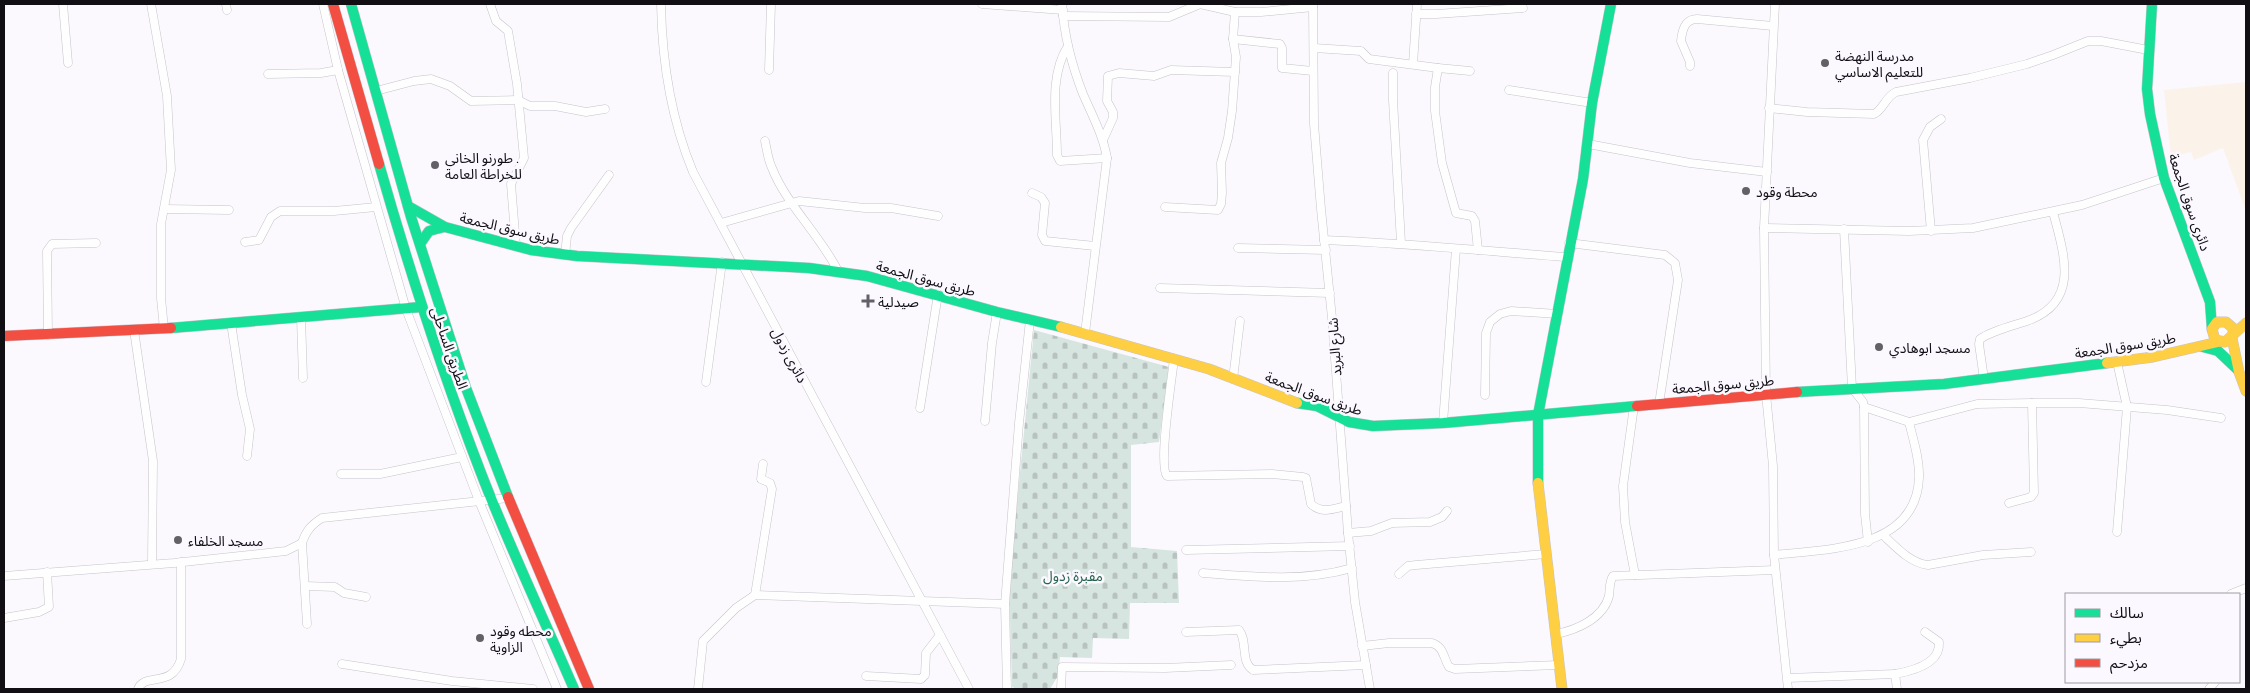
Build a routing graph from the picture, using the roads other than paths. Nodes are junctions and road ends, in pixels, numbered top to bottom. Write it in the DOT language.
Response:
graph roads {
  1 [pos="64,4"];
  2 [pos="151,4"];
  3 [pos="323,4"];
  4 [pos="333,4"];
  5 [pos="350,4"];
  6 [pos="490,4"];
  7 [pos="661,4"];
  8 [pos="771,4"];
  9 [pos="982,4"];
  10 [pos="1418,4"];
  11 [pos="1610,4"];
  12 [pos="1775,4"];
  13 [pos="2152,4"];
  14 [pos="1313,5"];
  15 [pos="1523,8"];
  16 [pos="1063,10"];
  17 [pos="1235,12"];
  18 [pos="1416,14"];
  19 [pos="1773,26"];
  20 [pos="1233,39"];
  21 [pos="1068,46"];
  22 [pos="1314,48"];
  23 [pos="2148,50"];
  24 [pos="68,63"];
  25 [pos="1413,64"];
  26 [pos="1690,66"];
  27 [pos="1438,68"];
  28 [pos="338,70"];
  29 [pos="769,70"];
  30 [pos="1313,71"];
  31 [pos="1470,71"];
  32 [pos="1235,72"];
  33 [pos="1393,73"];
  34 [pos="268,74"];
  35 [pos="1509,90"];
  36 [pos="376,91"];
  37 [pos="518,100"];
  38 [pos="1592,103"];
  39 [pos="1769,108"];
  40 [pos="605,109"];
  41 [pos="1941,119"];
  42 [pos="1103,140"];
  43 [pos="765,141"];
  44 [pos="1588,144"];
  45 [pos="1106,158"];
  46 [pos="1767,172"];
  47 [pos="609,174"];
  48 [pos="2164,178"];
  49 [pos="1032,193"];
  50 [pos="793,202"];
  51 [pos="408,206"];
  52 [pos="376,207"];
  53 [pos="1165,207"];
  54 [pos="164,209"];
  55 [pos="229,210"];
  56 [pos="2053,212"];
  57 [pos="938,216"];
  58 [pos="721,222"];
  59 [pos="445,227"];
  60 [pos="1764,228"];
  61 [pos="1844,229"];
  62 [pos="1931,231"];
  63 [pos="1324,240"];
  64 [pos="245,242"];
  65 [pos="96,243"];
  66 [pos="1401,243"];
  67 [pos="1569,243"];
  68 [pos="420,244"];
  69 [pos="516,246"];
  70 [pos="1095,246"];
  71 [pos="1238,248"];
  72 [pos="1456,249"];
  73 [pos="1326,250"];
  74 [pos="1478,250"];
  75 [pos="565,254"];
  76 [pos="1566,257"];
  77 [pos="722,262"];
  78 [pos="742,263"];
  79 [pos="838,271"];
  80 [pos="1160,288"];
  81 [pos="2206,289"];
  82 [pos="1330,293"];
  83 [pos="938,294"];
  84 [pos="422,307"];
  85 [pos="406,309"];
  86 [pos="997,312"];
  87 [pos="1558,314"];
  88 [pos="301,318"];
  89 [pos="1030,320"];
  90 [pos="1240,322"];
  91 [pos="2227,322"];
  92 [pos="231,323"];
  93 [pos="2246,323"];
  94 [pos="164,329"];
  95 [pos="134,330"];
  96 [pos="2212,331"];
  97 [pos="1085,332"];
  98 [pos="48,335"];
  99 [pos="4,336"];
  100 [pos="2232,337"];
  101 [pos="2220,343"];
  102 [pos="2192,347"];
  103 [pos="2236,358"];
  104 [pos="1174,359"];
  105 [pos="2117,362"];
  106 [pos="2238,370"];
  107 [pos="303,378"];
  108 [pos="1233,379"];
  109 [pos="1984,379"];
  110 [pos="706,382"];
  111 [pos="1852,388"];
  112 [pos="2246,391"];
  113 [pos="1766,394"];
  114 [pos="1485,395"];
  115 [pos="2032,402"];
  116 [pos="1659,404"];
  117 [pos="1634,406"];
  118 [pos="1864,407"];
  119 [pos="2127,407"];
  120 [pos="920,408"];
  121 [pos="1538,415"];
  122 [pos="1338,417"];
  123 [pos="2221,418"];
  124 [pos="985,421"];
  125 [pos="1909,422"];
  126 [pos="1443,423"];
  127 [pos="247,456"];
  128 [pos="462,457"];
  129 [pos="763,464"];
  130 [pos="340,474"];
  131 [pos="508,498"];
  132 [pos="492,500"];
  133 [pos="479,501"];
  134 [pos="2008,503"];
  135 [pos="1346,506"];
  136 [pos="1447,511"];
  137 [pos="2117,532"];
  138 [pos="1348,533"];
  139 [pos="1883,535"];
  140 [pos="1868,542"];
  141 [pos="302,543"];
  142 [pos="1350,546"];
  143 [pos="1186,550"];
  144 [pos="2031,552"];
  145 [pos="1546,554"];
  146 [pos="1774,556"];
  147 [pos="181,562"];
  148 [pos="152,564"];
  149 [pos="1352,568"];
  150 [pos="1776,570"];
  151 [pos="47,572"];
  152 [pos="1203,572"];
  153 [pos="1399,574"];
  154 [pos="1635,575"];
  155 [pos="4,576"];
  156 [pos="305,586"];
  157 [pos="2246,588"];
  158 [pos="2234,593"];
  159 [pos="755,595"];
  160 [pos="366,597"];
  161 [pos="922,601"];
  162 [pos="1005,604"];
  163 [pos="4,618"];
  164 [pos="307,624"];
  165 [pos="1186,632"];
  166 [pos="1926,632"];
  167 [pos="1556,634"];
  168 [pos="940,635"];
  169 [pos="1362,646"];
  170 [pos="342,664"];
  171 [pos="1558,664"];
  172 [pos="1231,665"];
  173 [pos="1366,665"];
  174 [pos="1895,674"];
  175 [pos="866,676"];
  176 [pos="1788,678"];
  177 [pos="138,689"];
  178 [pos="533,689"];
  179 [pos="557,689"];
  180 [pos="574,689"];
  181 [pos="590,689"];
  182 [pos="698,689"];
  183 [pos="969,689"];
  184 [pos="1007,689"];
  185 [pos="1061,689"];
  186 [pos="1370,689"];
  187 [pos="1562,689"];
  188 [pos="1788,689"];
  189 [pos="1897,689"];
  1 -- 24 [label="street"];
  2 -- 54 [label="street"];
  3 -- 28 [label="street"];
  4 -- 84 [label="main road, الطريق الساحلى"];
  5 -- 36 [label="main road, الطريق الساحلى"];
  6 -- 37 [label="street"];
  7 -- 58 [label="street, دائرى زدول"];
  8 -- 29 [label="street"];
  9 -- 16 [label="street"];
  10 -- 18 [label="street"];
  11 -- 38 [label="main road"];
  12 -- 19 [label="street"];
  13 -- 23 [label="main road, دائرى سوق الجمعة"];
  14 -- 17 [label="street"];
  14 -- 22 [label="street, شارع البريد"];
  15 -- 18 [label="street"];
  16 -- 17 [label="street"];
  16 -- 21 [label="street"];
  17 -- 20 [label="street"];
  18 -- 25 [label="street"];
  19 -- 26 [label="street"];
  19 -- 39 [label="street"];
  20 -- 30 [label="street"];
  20 -- 32 [label="street"];
  21 -- 42 [label="street"];
  21 -- 45 [label="street"];
  22 -- 25 [label="street"];
  22 -- 30 [label="street, شارع البريد"];
  23 -- 39 [label="street"];
  23 -- 48 [label="main road, دائرى سوق الجمعة"];
  25 -- 27 [label="street"];
  27 -- 31 [label="street"];
  27 -- 74 [label="street"];
  28 -- 34 [label="street"];
  28 -- 52 [label="street"];
  30 -- 63 [label="street, شارع البريد"];
  32 -- 42 [label="street"];
  32 -- 53 [label="street"];
  33 -- 66 [label="street"];
  35 -- 38 [label="street"];
  36 -- 37 [label="street"];
  36 -- 51 [label="main road, الطريق الساحلى"];
  37 -- 40 [label="street"];
  37 -- 69 [label="street"];
  38 -- 44 [label="main road"];
  39 -- 46 [label="street"];
  41 -- 62 [label="street"];
  42 -- 45 [label="street"];
  43 -- 50 [label="street"];
  44 -- 46 [label="street"];
  44 -- 67 [label="main road"];
  45 -- 70 [label="street"];
  46 -- 60 [label="street"];
  47 -- 75 [label="street"];
  48 -- 56 [label="street"];
  48 -- 81 [label="main road, دائرى سوق الجمعة"];
  49 -- 70 [label="street"];
  50 -- 57 [label="street"];
  50 -- 58 [label="street"];
  50 -- 79 [label="street"];
  51 -- 59 [label="main road, طريق سوق الجمعة"];
  51 -- 68 [label="main road, الطريق الساحلى"];
  52 -- 64 [label="street"];
  52 -- 85 [label="street"];
  54 -- 55 [label="street"];
  54 -- 94 [label="street"];
  56 -- 62 [label="street"];
  56 -- 109 [label="street"];
  58 -- 78 [label="street, دائرى زدول"];
  59 -- 68 [label="main road, طريق سوق الجمعة"];
  59 -- 69 [label="main road, طريق سوق الجمعة"];
  60 -- 61 [label="street"];
  60 -- 113 [label="street"];
  61 -- 62 [label="street"];
  61 -- 111 [label="street"];
  63 -- 66 [label="street"];
  63 -- 73 [label="street, شارع البريد"];
  65 -- 98 [label="street"];
  66 -- 72 [label="street"];
  67 -- 76 [label="main road"];
  67 -- 116 [label="street"];
  68 -- 131 [label="main road, الطريق الساحلى"];
  69 -- 75 [label="main road, طريق سوق الجمعة"];
  70 -- 97 [label="street"];
  71 -- 73 [label="street"];
  72 -- 74 [label="street"];
  72 -- 126 [label="street"];
  73 -- 82 [label="street, شارع البريد"];
  74 -- 76 [label="street"];
  75 -- 77 [label="main road, طريق سوق الجمعة"];
  76 -- 87 [label="main road"];
  77 -- 78 [label="main road, طريق سوق الجمعة"];
  77 -- 110 [label="street"];
  78 -- 79 [label="main road, طريق سوق الجمعة"];
  78 -- 161 [label="street, دائرى زدول"];
  79 -- 83 [label="main road, طريق سوق الجمعة"];
  80 -- 82 [label="street"];
  81 -- 91 [label="main road"];
  81 -- 96 [label="main road"];
  82 -- 122 [label="street, شارع البريد"];
  83 -- 86 [label="main road, طريق سوق الجمعة"];
  83 -- 120 [label="street"];
  84 -- 85 [label="main road"];
  84 -- 132 [label="main road, الطريق الساحلى"];
  85 -- 88 [label="main road"];
  85 -- 128 [label="street"];
  86 -- 89 [label="main road, طريق سوق الجمعة"];
  86 -- 124 [label="street"];
  87 -- 114 [label="street"];
  87 -- 121 [label="main road"];
  88 -- 92 [label="main road"];
  88 -- 107 [label="street"];
  89 -- 97 [label="main road, طريق سوق الجمعة"];
  89 -- 162 [label="street"];
  90 -- 108 [label="street"];
  91 -- 93 [label="main road"];
  91 -- 96 [label="main road"];
  91 -- 100 [label="main road"];
  92 -- 94 [label="main road"];
  92 -- 127 [label="street"];
  93 -- 100 [label="main road"];
  93 -- 103 [label="main road"];
  94 -- 95 [label="main road"];
  95 -- 98 [label="main road"];
  95 -- 148 [label="street"];
  96 -- 101 [label="main road"];
  96 -- 102 [label="main road"];
  97 -- 104 [label="main road, طريق سوق الجمعة"];
  98 -- 99 [label="main road"];
  100 -- 101 [label="main road"];
  100 -- 103 [label="main road"];
  101 -- 102 [label="main road, طريق سوق الجمعة"];
  101 -- 106 [label="main road"];
  102 -- 105 [label="main road, طريق سوق الجمعة"];
  102 -- 106 [label="main road"];
  103 -- 106 [label="main road"];
  104 -- 108 [label="main road, طريق سوق الجمعة"];
  104 -- 135 [label="street"];
  105 -- 109 [label="main road, طريق سوق الجمعة"];
  105 -- 119 [label="street"];
  106 -- 112 [label="main road"];
  108 -- 122 [label="main road, طريق سوق الجمعة"];
  109 -- 111 [label="main road, طريق سوق الجمعة"];
  111 -- 113 [label="main road, طريق سوق الجمعة"];
  111 -- 118 [label="street"];
  113 -- 116 [label="main road, طريق سوق الجمعة"];
  113 -- 146 [label="street"];
  115 -- 119 [label="street"];
  115 -- 125 [label="street"];
  115 -- 134 [label="street"];
  116 -- 117 [label="main road, طريق سوق الجمعة"];
  117 -- 121 [label="main road, طريق سوق الجمعة"];
  117 -- 154 [label="street"];
  118 -- 125 [label="street"];
  118 -- 140 [label="street"];
  119 -- 123 [label="street"];
  119 -- 137 [label="street"];
  121 -- 126 [label="main road, طريق سوق الجمعة"];
  121 -- 145 [label="main road"];
  122 -- 126 [label="main road, طريق سوق الجمعة"];
  122 -- 135 [label="street, شارع البريد"];
  125 -- 139 [label="street"];
  128 -- 130 [label="street"];
  128 -- 133 [label="street"];
  129 -- 159 [label="street"];
  131 -- 132 [label="street"];
  131 -- 181 [label="main road, الطريق الساحلى"];
  132 -- 133 [label="street"];
  132 -- 180 [label="main road, الطريق الساحلى"];
  133 -- 141 [label="street"];
  133 -- 179 [label="street"];
  135 -- 138 [label="street, شارع البريد"];
  136 -- 138 [label="street"];
  138 -- 142 [label="street, شارع البريد"];
  139 -- 140 [label="street"];
  139 -- 144 [label="street"];
  140 -- 146 [label="street"];
  141 -- 147 [label="street"];
  141 -- 156 [label="street"];
  142 -- 143 [label="street"];
  142 -- 149 [label="street, شارع البريد"];
  145 -- 153 [label="street"];
  145 -- 167 [label="main road"];
  146 -- 150 [label="street"];
  147 -- 148 [label="street"];
  147 -- 177 [label="street"];
  148 -- 151 [label="street"];
  149 -- 152 [label="street"];
  149 -- 169 [label="street, شارع البريد"];
  150 -- 154 [label="street"];
  150 -- 176 [label="street"];
  151 -- 155 [label="street"];
  151 -- 163 [label="street"];
  154 -- 167 [label="street"];
  156 -- 160 [label="street"];
  156 -- 164 [label="street"];
  157 -- 158 [label="street"];
  159 -- 161 [label="street"];
  159 -- 182 [label="street"];
  161 -- 162 [label="street"];
  161 -- 168 [label="street, دائرى زدول"];
  162 -- 184 [label="street"];
  165 -- 173 [label="street"];
  166 -- 174 [label="street"];
  167 -- 171 [label="main road"];
  168 -- 175 [label="street"];
  168 -- 183 [label="street, دائرى زدول"];
  169 -- 171 [label="street"];
  169 -- 173 [label="street, شارع البريد"];
  170 -- 178 [label="street"];
  171 -- 187 [label="main road"];
  172 -- 185 [label="street"];
  173 -- 186 [label="street, شارع البريد"];
  174 -- 176 [label="street"];
  174 -- 189 [label="street"];
  176 -- 188 [label="street"];
}
